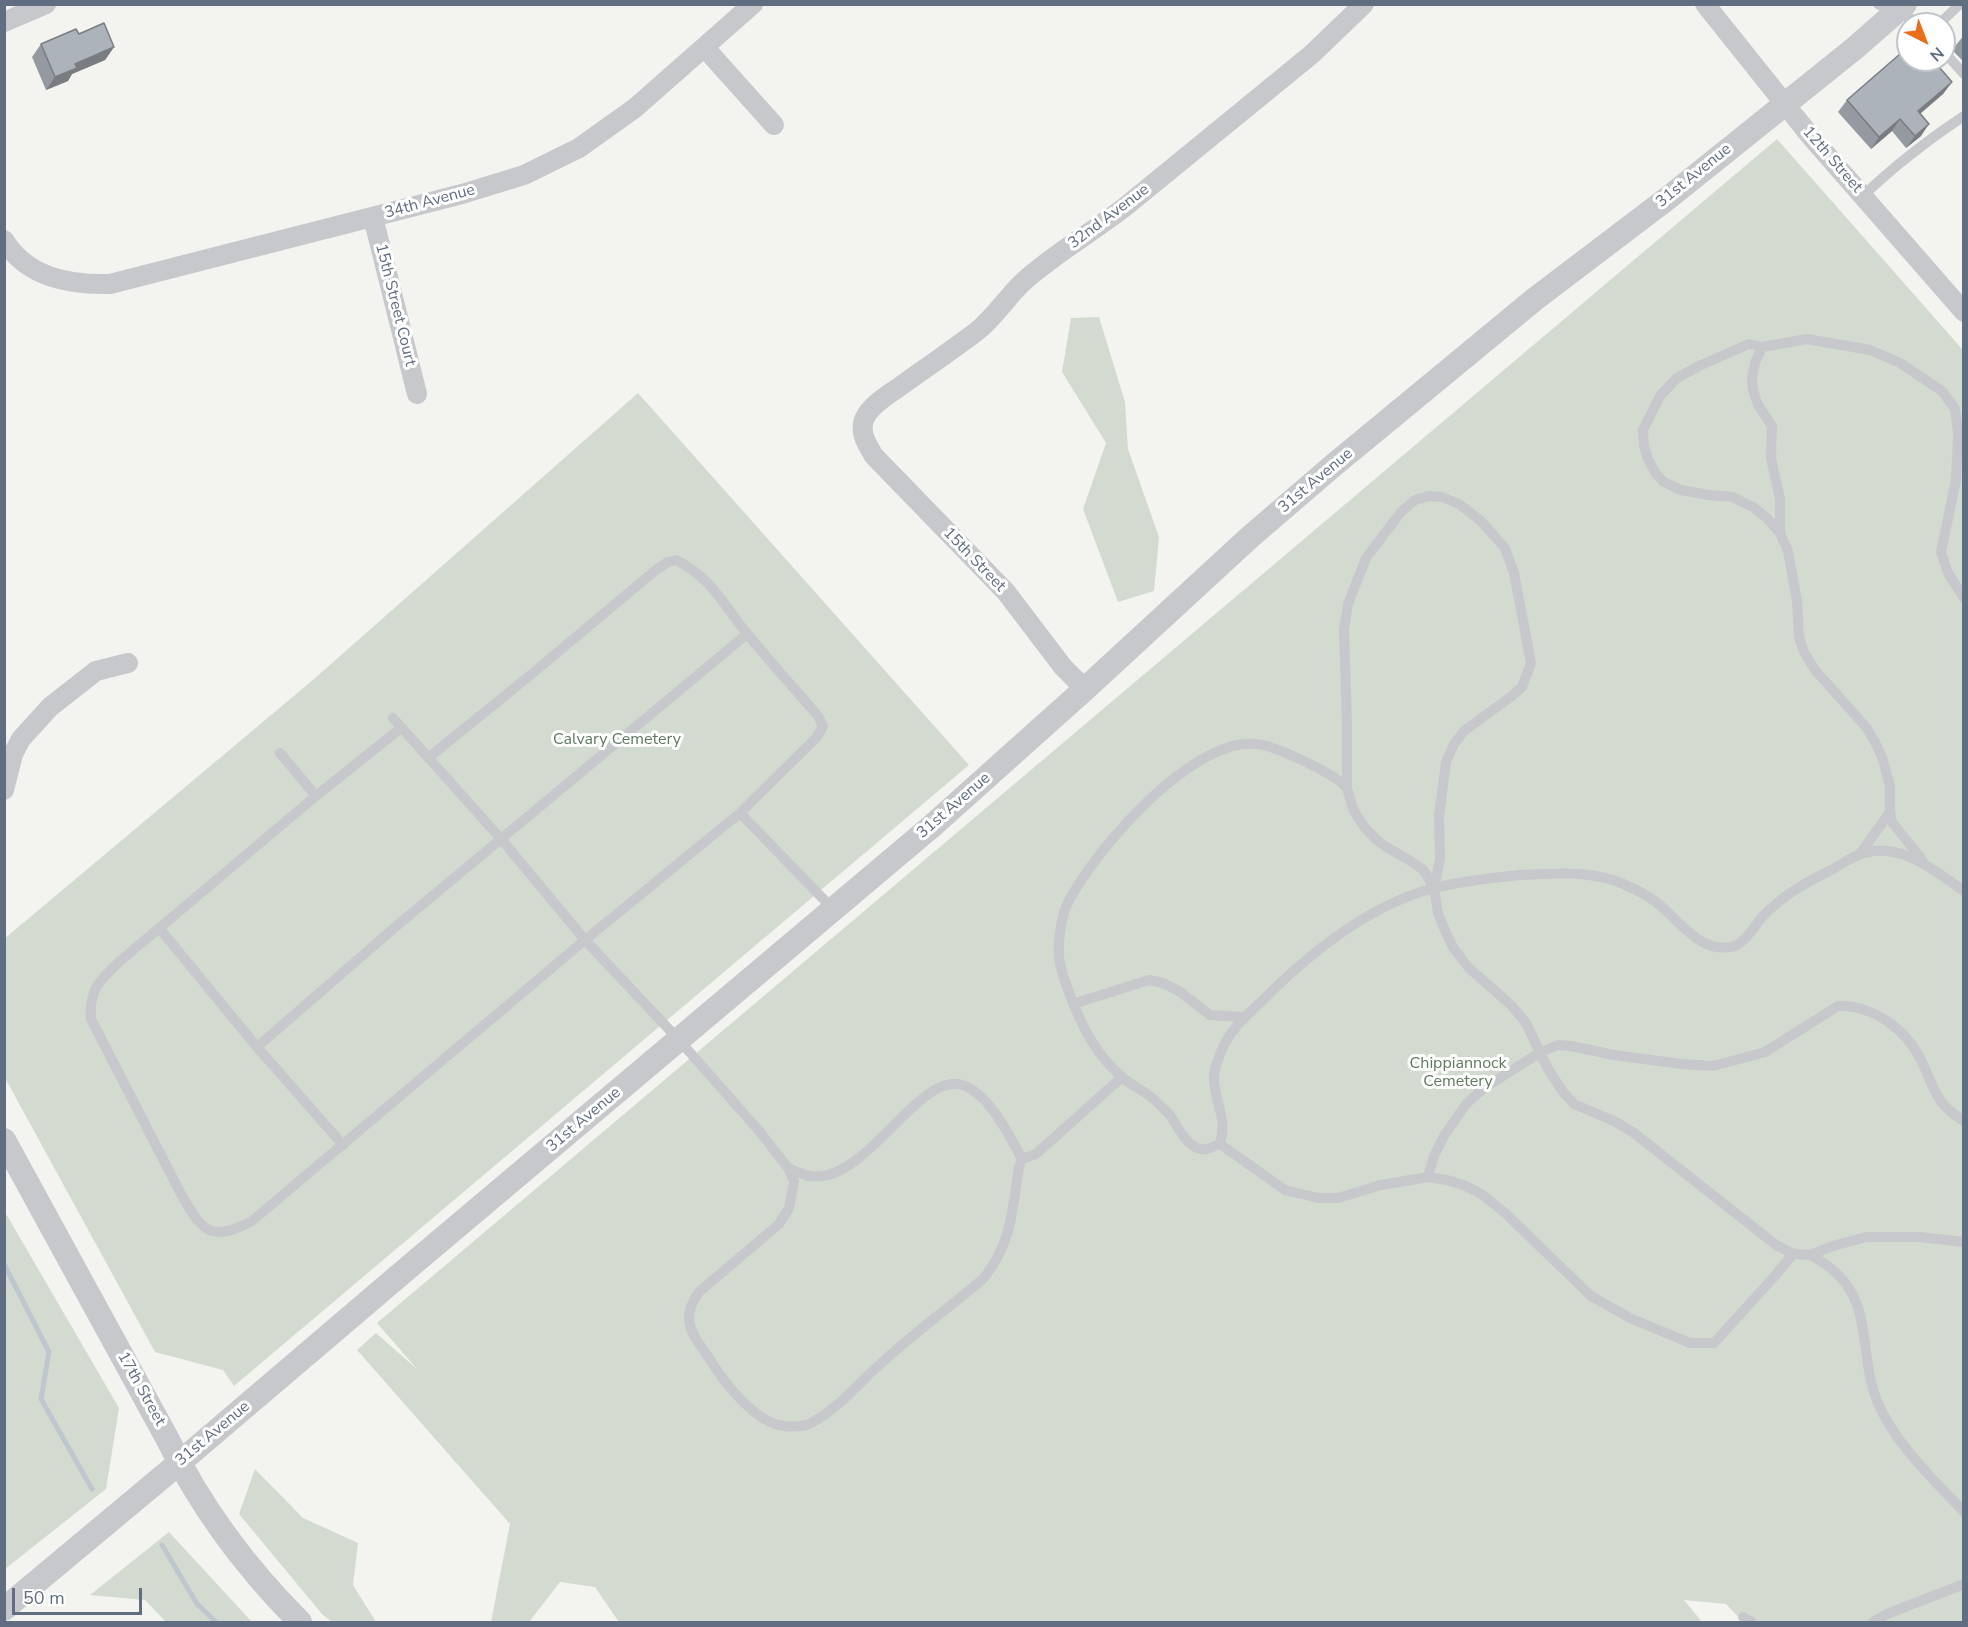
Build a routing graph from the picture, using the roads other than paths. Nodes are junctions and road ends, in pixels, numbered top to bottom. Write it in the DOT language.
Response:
graph roads {
  1 [pos="46,4"];
  2 [pos="753,4"];
  3 [pos="1364,4"];
  4 [pos="1705,4"];
  5 [pos="1893,7"];
  6 [pos="4,22"];
  7 [pos="705,48"];
  8 [pos="1784,103"];
  9 [pos="1964,116"];
  10 [pos="774,125"];
  11 [pos="1863,196"];
  12 [pos="373,217"];
  13 [pos="4,240"];
  14 [pos="1964,312"];
  15 [pos="1762,347"];
  16 [pos="417,394"];
  17 [pos="862,432"];
  18 [pos="1780,533"];
  19 [pos="1964,598"];
  20 [pos="747,634"];
  21 [pos="129,663"];
  22 [pos="1085,689"];
  23 [pos="393,718"];
  24 [pos="401,728"];
  25 [pos="280,753"];
  26 [pos="428,758"];
  27 [pos="1347,789"];
  28 [pos="4,790"];
  29 [pos="316,796"];
  30 [pos="1890,812"];
  31 [pos="740,813"];
  32 [pos="501,839"];
  33 [pos="1860,854"];
  34 [pos="1927,866"];
  35 [pos="1434,888"];
  36 [pos="1964,891"];
  37 [pos="833,909"];
  38 [pos="159,929"];
  39 [pos="585,940"];
  40 [pos="1073,1004"];
  41 [pos="1243,1017"];
  42 [pos="679,1040"];
  43 [pos="257,1047"];
  44 [pos="1540,1052"];
  45 [pos="1122,1077"];
  46 [pos="1964,1121"];
  47 [pos="4,1140"];
  48 [pos="1220,1143"];
  49 [pos="343,1145"];
  50 [pos="1022,1160"];
  51 [pos="788,1168"];
  52 [pos="1428,1177"];
  53 [pos="1964,1242"];
  54 [pos="1793,1254"];
  55 [pos="1810,1255"];
  56 [pos="179,1463"];
  57 [pos="1964,1512"];
  58 [pos="1963,1584"];
  59 [pos="4,1609"];
  60 [pos="300,1623"];
  61 [pos="1873,1623"];
  1 -- 6 [label="street"];
  2 -- 7 [label="street, 34th Avenue"];
  3 -- 17 [label="street, 32nd Avenue"];
  4 -- 8 [label="street, 12th Street"];
  5 -- 8 [label="street, 31st Avenue"];
  7 -- 10 [label="street"];
  7 -- 12 [label="street, 34th Avenue"];
  8 -- 11 [label="street, 12th Street"];
  8 -- 22 [label="street, 31st Avenue"];
  9 -- 11 [label="lane"];
  11 -- 14 [label="street, 12th Street"];
  12 -- 13 [label="street, 34th Avenue"];
  12 -- 16 [label="street, 15th Street Court"];
  15 -- 18 [label="lane"];
  15 -- 18 [label="lane"];
  15 -- 19 [label="lane"];
  17 -- 22 [label="street, 15th Street"];
  18 -- 30 [label="lane"];
  20 -- 26 [label="lane"];
  20 -- 31 [label="lane"];
  20 -- 32 [label="lane"];
  21 -- 28 [label="street"];
  22 -- 37 [label="street, 31st Avenue"];
  23 -- 24 [label="lane"];
  24 -- 26 [label="lane"];
  24 -- 29 [label="lane"];
  25 -- 29 [label="lane"];
  26 -- 32 [label="lane"];
  27 -- 35 [label="lane"];
  27 -- 35 [label="lane"];
  27 -- 40 [label="lane"];
  29 -- 38 [label="lane"];
  30 -- 33 [label="lane"];
  30 -- 34 [label="lane"];
  31 -- 37 [label="lane"];
  31 -- 39 [label="lane"];
  32 -- 39 [label="lane"];
  32 -- 43 [label="lane"];
  33 -- 34 [label="lane"];
  33 -- 35 [label="lane"];
  34 -- 36 [label="lane"];
  35 -- 41 [label="lane"];
  35 -- 44 [label="lane"];
  37 -- 42 [label="street, 31st Avenue"];
  38 -- 43 [label="lane"];
  38 -- 49 [label="lane"];
  39 -- 42 [label="lane"];
  39 -- 49 [label="lane"];
  40 -- 41 [label="lane"];
  40 -- 45 [label="lane"];
  41 -- 48 [label="lane"];
  42 -- 51 [label="lane"];
  42 -- 56 [label="street, 31st Avenue"];
  43 -- 49 [label="lane"];
  44 -- 46 [label="lane"];
  44 -- 52 [label="lane"];
  44 -- 54 [label="lane"];
  45 -- 48 [label="lane"];
  45 -- 50 [label="lane"];
  47 -- 56 [label="street, 17th Street"];
  48 -- 52 [label="lane"];
  50 -- 51 [label="lane"];
  50 -- 51 [label="lane"];
  52 -- 54 [label="lane"];
  53 -- 55 [label="lane"];
  54 -- 55 [label="lane"];
  55 -- 57 [label="lane"];
  56 -- 59 [label="street, 31st Avenue"];
  56 -- 60 [label="street, 17th Street"];
  58 -- 61 [label="lane"];
}
